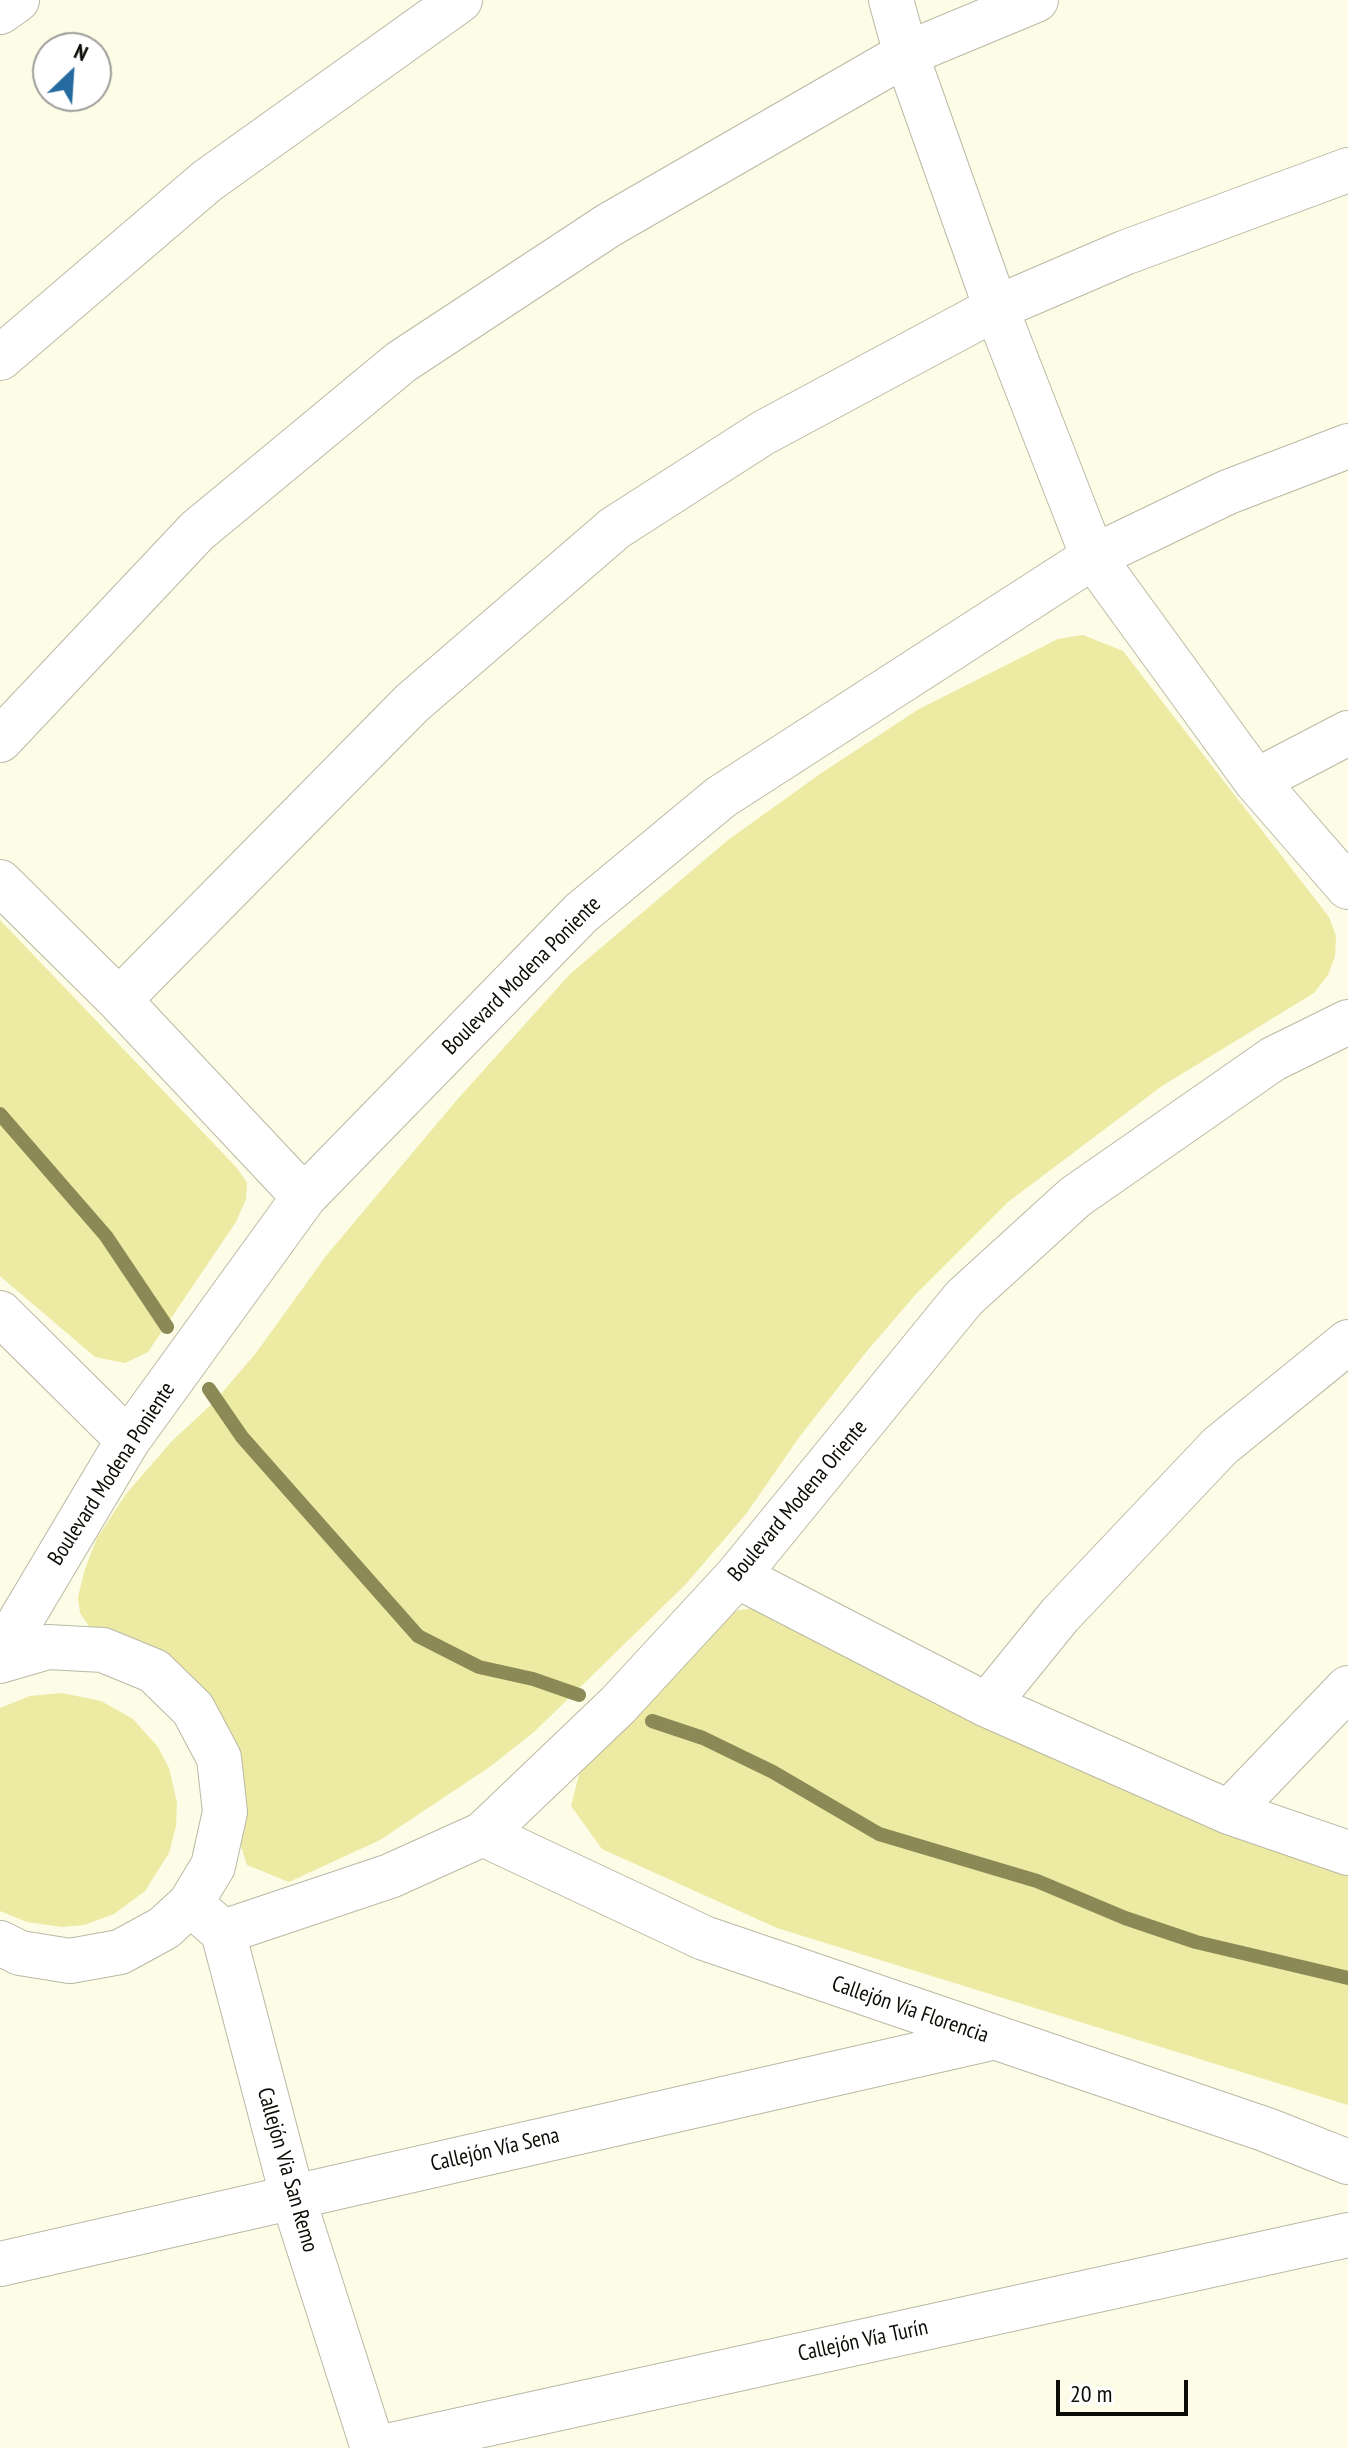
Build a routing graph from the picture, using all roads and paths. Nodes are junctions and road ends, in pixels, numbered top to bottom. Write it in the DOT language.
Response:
graph roads {
  1 [pos="17,0"];
  2 [pos="460,0"];
  3 [pos="891,0"];
  4 [pos="1036,0"];
  5 [pos="0,12"];
  6 [pos="906,54"];
  7 [pos="1348,170"];
  8 [pos="996,308"];
  9 [pos="0,358"];
  10 [pos="1348,446"];
  11 [pos="1093,557"];
  12 [pos="1348,733"];
  13 [pos="0,740"];
  14 [pos="1256,781"];
  15 [pos="0,882"];
  16 [pos="1348,887"];
  17 [pos="119,1000"];
  18 [pos="1348,1022"];
  19 [pos="304,1197"];
  20 [pos="0,1313"];
  21 [pos="1348,1342"];
  22 [pos="128,1440"];
  23 [pos="737,1576"];
  24 [pos="0,1655"];
  25 [pos="0,1661"];
  26 [pos="1348,1688"];
  27 [pos="987,1705"];
  28 [pos="1229,1812"];
  29 [pos="483,1834"];
  30 [pos="1348,1853"];
  31 [pos="190,1904"];
  32 [pos="223,1932"];
  33 [pos="7,1952"];
  34 [pos="991,2038"];
  35 [pos="1348,2162"];
  36 [pos="292,2195"];
  37 [pos="1348,2235"];
  38 [pos="0,2264"];
  39 [pos="376,2448"];
  1 -- 5 [label="street"];
  2 -- 9 [label="street"];
  3 -- 6 [label="street"];
  4 -- 6 [label="street"];
  6 -- 8 [label="street"];
  6 -- 13 [label="street"];
  7 -- 8 [label="street"];
  8 -- 11 [label="street"];
  8 -- 17 [label="street"];
  10 -- 11 [label="street, Boulevard Modena Poniente"];
  11 -- 14 [label="street"];
  11 -- 19 [label="street, Boulevard Modena Poniente"];
  12 -- 14 [label="street"];
  14 -- 16 [label="street"];
  15 -- 17 [label="street"];
  17 -- 19 [label="street"];
  18 -- 23 [label="street, Boulevard Modena Oriente"];
  19 -- 22 [label="street, Boulevard Modena Poniente"];
  20 -- 22 [label="street"];
  21 -- 27 [label="street"];
  22 -- 24 [label="street, Boulevard Modena Poniente"];
  23 -- 27 [label="street"];
  23 -- 29 [label="street, Boulevard Modena Oriente"];
  25 -- 31 [label="street"];
  26 -- 28 [label="street"];
  27 -- 28 [label="street"];
  28 -- 30 [label="street"];
  29 -- 32 [label="street, Boulevard Modena Oriente"];
  29 -- 34 [label="street, Callejón Vía Florencia"];
  31 -- 32 [label="street"];
  31 -- 33 [label="street"];
  32 -- 36 [label="street, Callejón Via San Remo"];
  34 -- 35 [label="street, Callejón Vía Florencia"];
  34 -- 36 [label="street, Callejón Vía Sena"];
  36 -- 38 [label="street, Callejón Vía Sena"];
  36 -- 39 [label="street, Callejón Via San Remo"];
  37 -- 39 [label="street, Callejón Vía Turín"];
}
